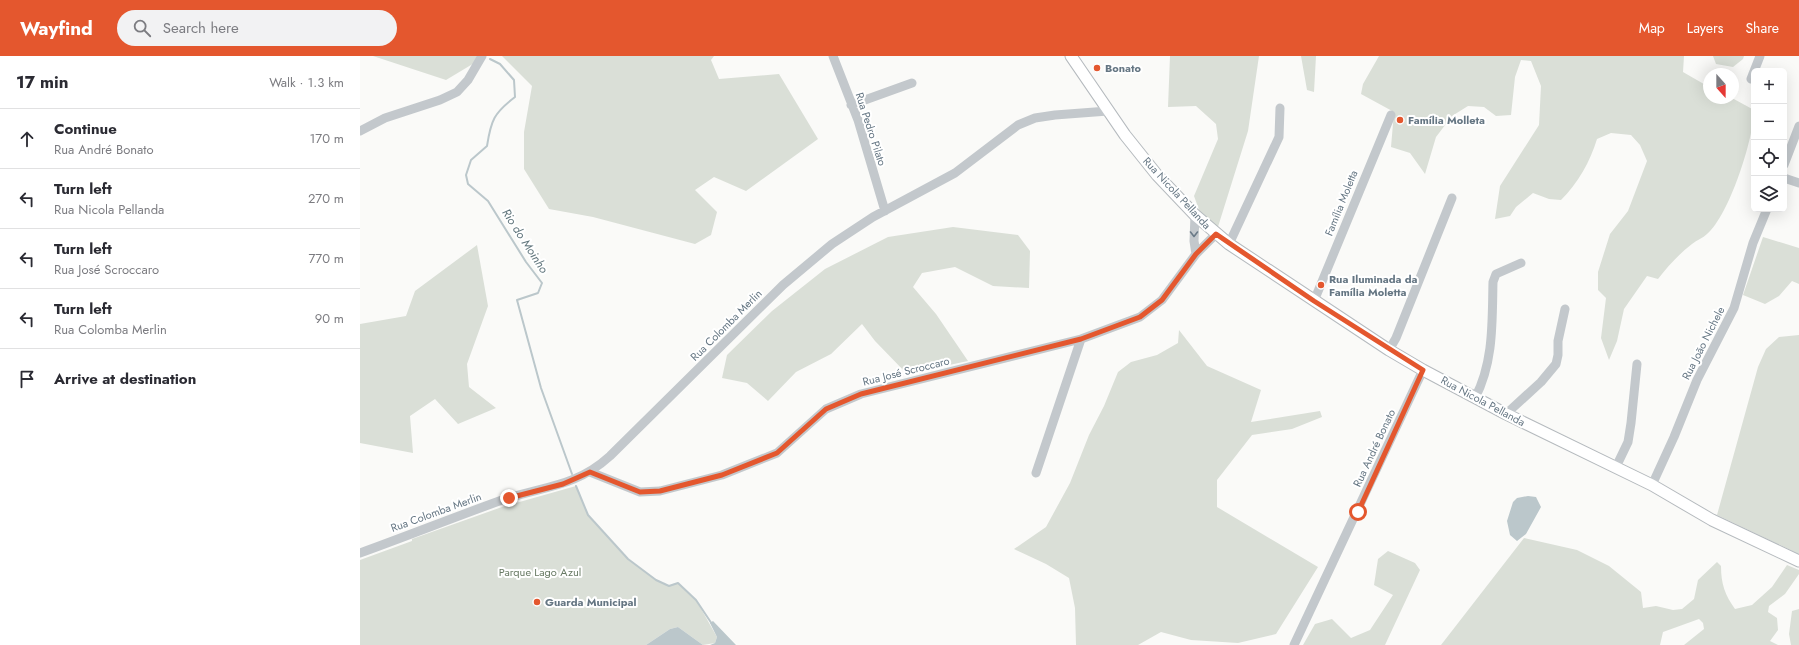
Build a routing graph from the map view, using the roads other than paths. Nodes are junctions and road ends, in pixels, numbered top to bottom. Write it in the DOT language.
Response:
graph roads {
  1 [pos="482,56"];
  2 [pos="834,56"];
  3 [pos="1070,56"];
  4 [pos="1760,56"];
  5 [pos="1755,68"];
  6 [pos="912,83"];
  7 [pos="851,104"];
  8 [pos="1280,108"];
  9 [pos="1108,111"];
  10 [pos="1391,115"];
  11 [pos="1799,126"];
  12 [pos="360,131"];
  13 [pos="1787,157"];
  14 [pos="1787,179"];
  15 [pos="1799,183"];
  16 [pos="1452,198"];
  17 [pos="885,211"];
  18 [pos="1766,212"];
  19 [pos="1195,215"];
  20 [pos="1216,234"];
  21 [pos="1229,244"];
  22 [pos="1196,254"];
  23 [pos="1521,263"];
  24 [pos="1314,301"];
  25 [pos="1565,309"];
  26 [pos="1081,339"];
  27 [pos="1389,350"];
  28 [pos="1637,364"];
  29 [pos="1423,370"];
  30 [pos="1475,398"];
  31 [pos="1506,414"];
  32 [pos="1616,468"];
  33 [pos="590,472"];
  34 [pos="1036,473"];
  35 [pos="1652,485"];
  36 [pos="360,553"];
  37 [pos="1799,561"];
  38 [pos="1294,645"];
  1 -- 12 [label="street"];
  2 -- 7 [label="street, Rua Pedro Pilato"];
  3 -- 9 [label="main road, Rua Nicola Pellanda"];
  4 -- 5 [label="street"];
  6 -- 7 [label="street"];
  7 -- 17 [label="street, Rua Pedro Pilato"];
  8 -- 21 [label="street"];
  9 -- 17 [label="street, Rua Colomba Merlin"];
  9 -- 19 [label="main road, Rua Nicola Pellanda"];
  10 -- 24 [label="street, Família Moletta"];
  11 -- 13 [label="street"];
  14 -- 15 [label="street"];
  16 -- 27 [label="street"];
  17 -- 33 [label="street, Rua Colomba Merlin"];
  18 -- 35 [label="street, Rua João Nichele"];
  19 -- 20 [label="main road, Rua Nicola Pellanda"];
  19 -- 22 [label="street, one-way"];
  20 -- 21 [label="main road, Rua Nicola Pellanda"];
  20 -- 22 [label="street, Rua José Scroccaro"];
  21 -- 24 [label="main road, Rua Nicola Pellanda"];
  22 -- 26 [label="street, Rua José Scroccaro"];
  23 -- 30 [label="street"];
  24 -- 27 [label="main road, Rua Nicola Pellanda"];
  25 -- 31 [label="street"];
  26 -- 33 [label="street, Rua José Scroccaro"];
  26 -- 34 [label="street"];
  27 -- 29 [label="main road, Rua Nicola Pellanda"];
  28 -- 32 [label="street"];
  29 -- 30 [label="main road, Rua Nicola Pellanda"];
  29 -- 38 [label="street, Rua André Bonato"];
  30 -- 31 [label="main road, Rua Nicola Pellanda"];
  31 -- 32 [label="main road, Rua Nicola Pellanda"];
  32 -- 35 [label="main road, Rua Nicola Pellanda"];
  33 -- 36 [label="street, Rua Colomba Merlin"];
  35 -- 37 [label="main road, Rua Nicola Pellanda"];
}
